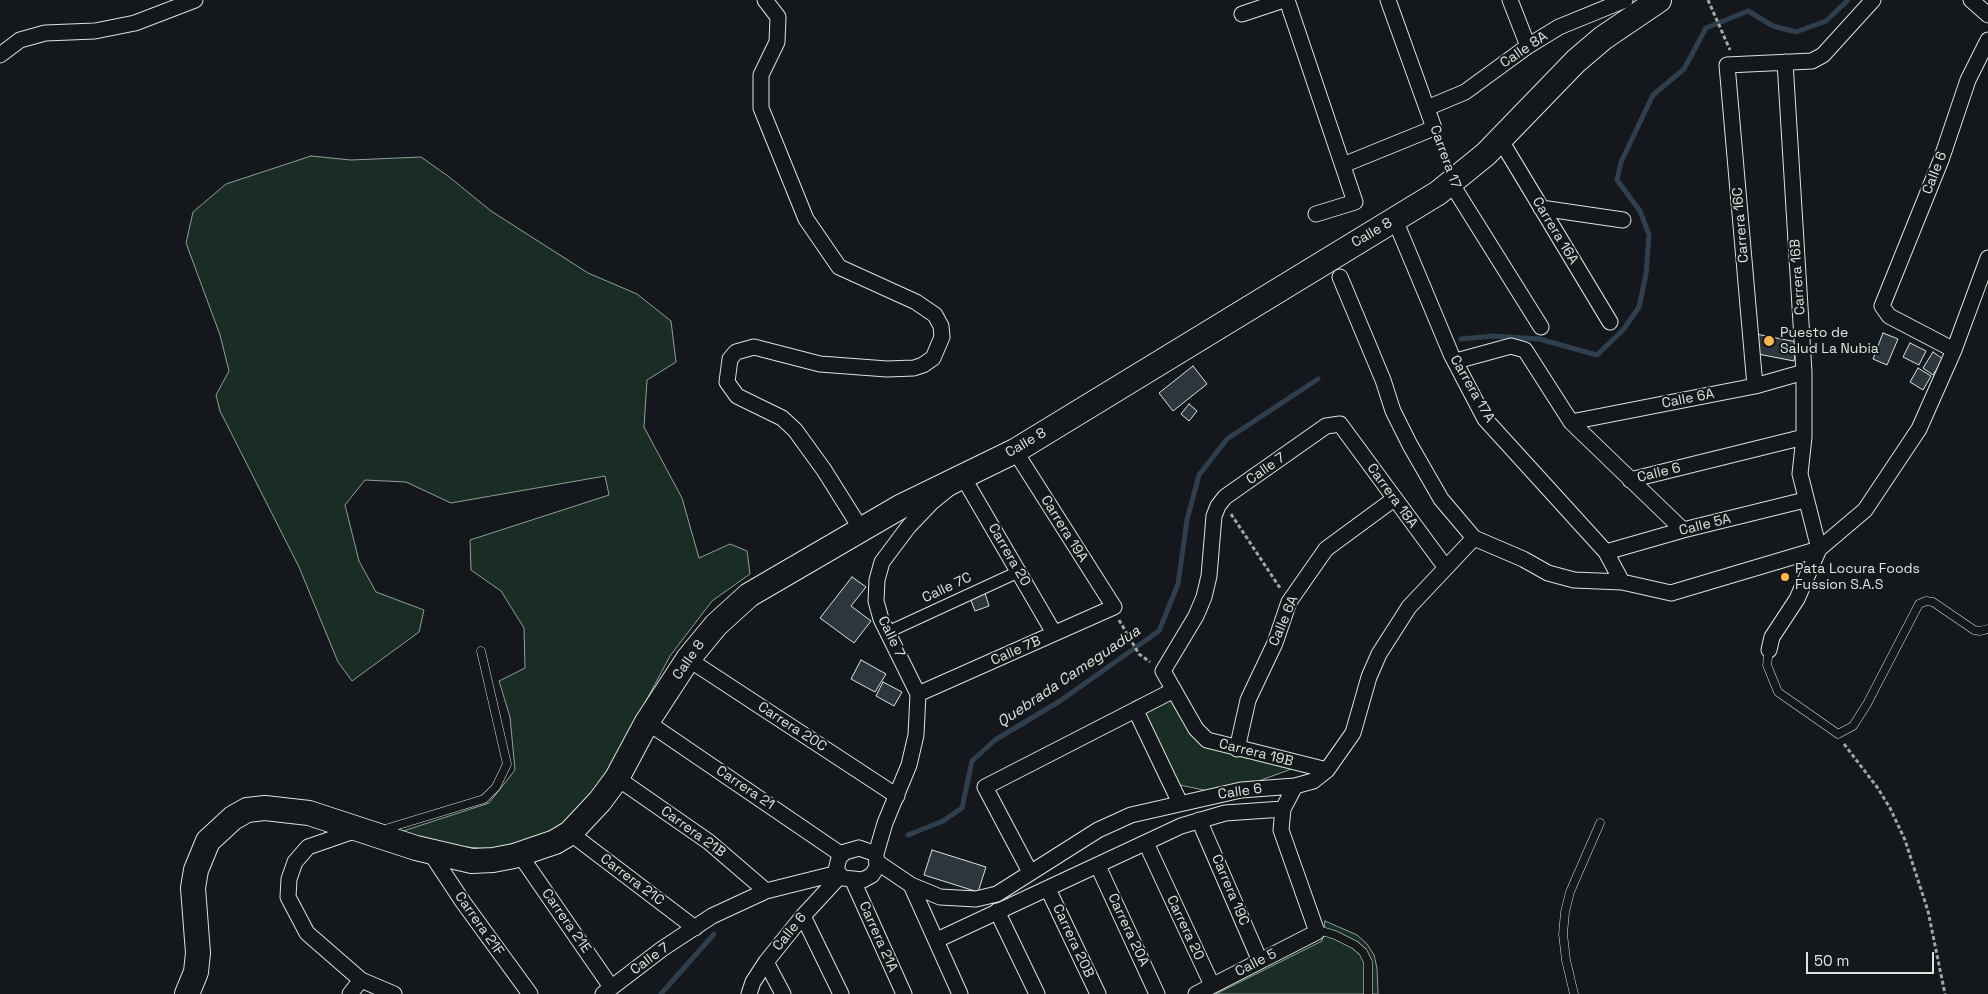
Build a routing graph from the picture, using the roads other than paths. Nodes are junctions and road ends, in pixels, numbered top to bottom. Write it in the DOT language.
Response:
graph roads {
  1 [pos="195,0"];
  2 [pos="765,0"];
  3 [pos="1286,0"];
  4 [pos="1388,0"];
  5 [pos="1510,0"];
  6 [pos="1625,0"];
  7 [pos="1659,0"];
  8 [pos="1872,0"];
  9 [pos="1971,0"];
  10 [pos="1242,14"];
  11 [pos="1988,15"];
  12 [pos="1988,40"];
  13 [pos="1528,46"];
  14 [pos="0,55"];
  15 [pos="1785,62"];
  16 [pos="1427,108"];
  17 [pos="1500,139"];
  18 [pos="1342,165"];
  19 [pos="1451,183"];
  20 [pos="1541,208"];
  21 [pos="1316,214"];
  22 [pos="1394,220"];
  23 [pos="1623,220"];
  24 [pos="1988,258"];
  25 [pos="1340,277"];
  26 [pos="1610,322"];
  27 [pos="1541,328"];
  28 [pos="1954,350"];
  29 [pos="1454,357"];
  30 [pos="1804,372"];
  31 [pos="1755,386"];
  32 [pos="1571,422"];
  33 [pos="1340,424"];
  34 [pos="1804,437"];
  35 [pos="1015,451"];
  36 [pos="963,477"];
  37 [pos="1630,480"];
  38 [pos="1394,499"];
  39 [pos="1805,500"];
  40 [pos="861,529"];
  41 [pos="1683,530"];
  42 [pos="1474,538"];
  43 [pos="1819,549"];
  44 [pos="1606,552"];
  45 [pos="1446,568"];
  46 [pos="1018,572"];
  47 [pos="1622,582"];
  48 [pos="1114,607"];
  49 [pos="1988,628"];
  50 [pos="888,632"];
  51 [pos="1054,633"];
  52 [pos="1769,650"];
  53 [pos="481,651"];
  54 [pos="688,659"];
  55 [pos="1163,671"];
  56 [pos="1174,690"];
  57 [pos="918,694"];
  58 [pos="1136,711"];
  59 [pos="648,722"];
  60 [pos="1237,749"];
  61 [pos="1327,770"];
  62 [pos="616,778"];
  63 [pos="1295,786"];
  64 [pos="897,796"];
  65 [pos="1180,803"];
  66 [pos="1282,809"];
  67 [pos="1200,820"];
  68 [pos="885,823"];
  69 [pos="1600,823"];
  70 [pos="364,832"];
  71 [pos="570,833"];
  72 [pos="1146,843"];
  73 [pos="859,848"];
  74 [pos="423,850"];
  75 [pos="520,855"];
  76 [pos="842,855"];
  77 [pos="877,858"];
  78 [pos="1098,866"];
  79 [pos="1030,872"];
  80 [pos="844,877"];
  81 [pos="868,877"];
  82 [pos="904,881"];
  83 [pos="1048,889"];
  84 [pos="766,892"];
  85 [pos="997,911"];
  86 [pos="803,916"];
  87 [pos="695,928"];
  88 [pos="1317,932"];
  89 [pos="936,940"];
  90 [pos="1260,961"];
  91 [pos="766,962"];
  92 [pos="361,980"];
  93 [pos="1212,986"];
  94 [pos="607,991"];
  95 [pos="187,994"];
  96 [pos="350,994"];
  97 [pos="394,994"];
  98 [pos="530,994"];
  99 [pos="749,994"];
  100 [pos="783,994"];
  101 [pos="841,994"];
  102 [pos="904,994"];
  103 [pos="960,994"];
  104 [pos="1037,994"];
  105 [pos="1098,994"];
  106 [pos="1157,994"];
  107 [pos="1196,994"];
  108 [pos="1368,994"];
  109 [pos="1574,994"];
  1 -- 14 [label="street"];
  2 -- 40 [label="street"];
  3 -- 10 [label="street"];
  3 -- 18 [label="street"];
  4 -- 16 [label="street, Carrera 17"];
  5 -- 13 [label="street"];
  6 -- 13 [label="street, Calle 8A"];
  7 -- 17 [label="main road, Calle 8"];
  8 -- 15 [label="street"];
  9 -- 11 [label="street"];
  12 -- 28 [label="street, Calle 6"];
  13 -- 16 [label="street, Calle 8A"];
  15 -- 30 [label="street, Carrera 16B"];
  15 -- 31 [label="street, Carrera 16C"];
  16 -- 18 [label="street, Carrera 17"];
  17 -- 19 [label="main road, Calle 8"];
  17 -- 20 [label="street, Carrera 16A"];
  18 -- 21 [label="street"];
  19 -- 22 [label="main road, Calle 8"];
  19 -- 27 [label="street, Carrera 17"];
  20 -- 23 [label="street"];
  20 -- 26 [label="street, Carrera 16A"];
  22 -- 29 [label="street, Carrera 17A"];
  22 -- 35 [label="main road, Calle 8"];
  24 -- 28 [label="street"];
  25 -- 42 [label="street"];
  28 -- 43 [label="street"];
  29 -- 32 [label="street"];
  29 -- 44 [label="street, Carrera 17A"];
  30 -- 31 [label="street, Calle 6A"];
  30 -- 34 [label="street, Carrera 16B"];
  31 -- 32 [label="street, Calle 6A"];
  32 -- 37 [label="street"];
  33 -- 38 [label="street, Carrera 18A"];
  33 -- 55 [label="street, Calle 7"];
  34 -- 37 [label="street, Calle 6"];
  34 -- 39 [label="street, Carrera 16B"];
  35 -- 36 [label="main road, Calle 8"];
  35 -- 48 [label="street, Carrera 19A"];
  36 -- 40 [label="main road, Calle 8"];
  36 -- 46 [label="street, Carrera 20"];
  36 -- 50 [label="street, Calle 7"];
  37 -- 41 [label="street"];
  38 -- 45 [label="street, Carrera 18A"];
  38 -- 60 [label="street, Calle 6A"];
  39 -- 41 [label="street, Calle 5A"];
  39 -- 43 [label="street, Carrera 16B"];
  40 -- 54 [label="main road, Calle 8"];
  41 -- 44 [label="street, Calle 5A"];
  42 -- 45 [label="street, Calle 6"];
  42 -- 47 [label="street"];
  43 -- 47 [label="street"];
  43 -- 52 [label="street"];
  44 -- 47 [label="street, Carrera 17A"];
  45 -- 61 [label="street, Calle 6"];
  46 -- 50 [label="street, Calle 7C"];
  46 -- 51 [label="street, Carrera 20"];
  48 -- 51 [label="street, Calle 7B"];
  49 -- 52 [label="lane"];
  50 -- 57 [label="street, Calle 7"];
  51 -- 57 [label="street, Calle 7B"];
  53 -- 70 [label="lane"];
  54 -- 59 [label="main road, Calle 8"];
  54 -- 64 [label="street, Carrera 20C"];
  55 -- 56 [label="street, Carrera 19B"];
  56 -- 58 [label="street"];
  56 -- 60 [label="street, Carrera 19B"];
  57 -- 64 [label="street, Calle 7"];
  58 -- 65 [label="street"];
  58 -- 79 [label="street"];
  59 -- 62 [label="main road, Calle 8"];
  59 -- 76 [label="street, Carrera 21"];
  60 -- 61 [label="street, Carrera 19B"];
  61 -- 63 [label="street, Calle 6"];
  62 -- 71 [label="main road, Calle 8"];
  62 -- 84 [label="street, Carrera 21B"];
  63 -- 65 [label="street, Calle 6"];
  63 -- 66 [label="street, Carrera 19B"];
  64 -- 68 [label="street, Calle 7"];
  65 -- 79 [label="street, Calle 6"];
  66 -- 67 [label="street"];
  66 -- 88 [label="street"];
  67 -- 72 [label="street"];
  67 -- 90 [label="street, Carrera 19C"];
  68 -- 73 [label="street, Calle 7"];
  68 -- 77 [label="street, Calle 7"];
  69 -- 109 [label="lane"];
  70 -- 74 [label="main road, Calle 8"];
  70 -- 92 [label="street"];
  70 -- 95 [label="main road, Calle 8"];
  71 -- 75 [label="main road, Calle 8"];
  71 -- 87 [label="street, Carrera 21C"];
  72 -- 78 [label="street"];
  72 -- 93 [label="street, Carrera 20"];
  73 -- 76 [label="street"];
  73 -- 77 [label="street"];
  74 -- 75 [label="main road, Calle 8"];
  74 -- 98 [label="street, Carrera 21F"];
  75 -- 94 [label="street, Carrera 21E"];
  76 -- 80 [label="street"];
  77 -- 81 [label="street"];
  77 -- 82 [label="street, Calle 6"];
  78 -- 83 [label="street"];
  78 -- 106 [label="street, Carrera 20A"];
  79 -- 82 [label="street, Calle 6"];
  80 -- 81 [label="street"];
  80 -- 84 [label="street, Calle 7"];
  80 -- 86 [label="street, Calle 6"];
  80 -- 102 [label="street, Carrera 21A"];
  81 -- 82 [label="street, Calle 6"];
  82 -- 89 [label="street"];
  83 -- 85 [label="street"];
  83 -- 105 [label="street, Carrera 20B"];
  84 -- 87 [label="street, Calle 7"];
  85 -- 89 [label="street"];
  85 -- 104 [label="street"];
  86 -- 91 [label="street, Calle 6"];
  86 -- 101 [label="street"];
  87 -- 94 [label="street, Calle 7"];
  88 -- 90 [label="street, Calle 5"];
  88 -- 108 [label="lane"];
  89 -- 103 [label="street"];
  90 -- 93 [label="street, Calle 5"];
  91 -- 99 [label="street, Calle 6"];
  91 -- 100 [label="street"];
  92 -- 96 [label="street"];
  92 -- 97 [label="street"];
  93 -- 107 [label="street, Calle 5"];
}
